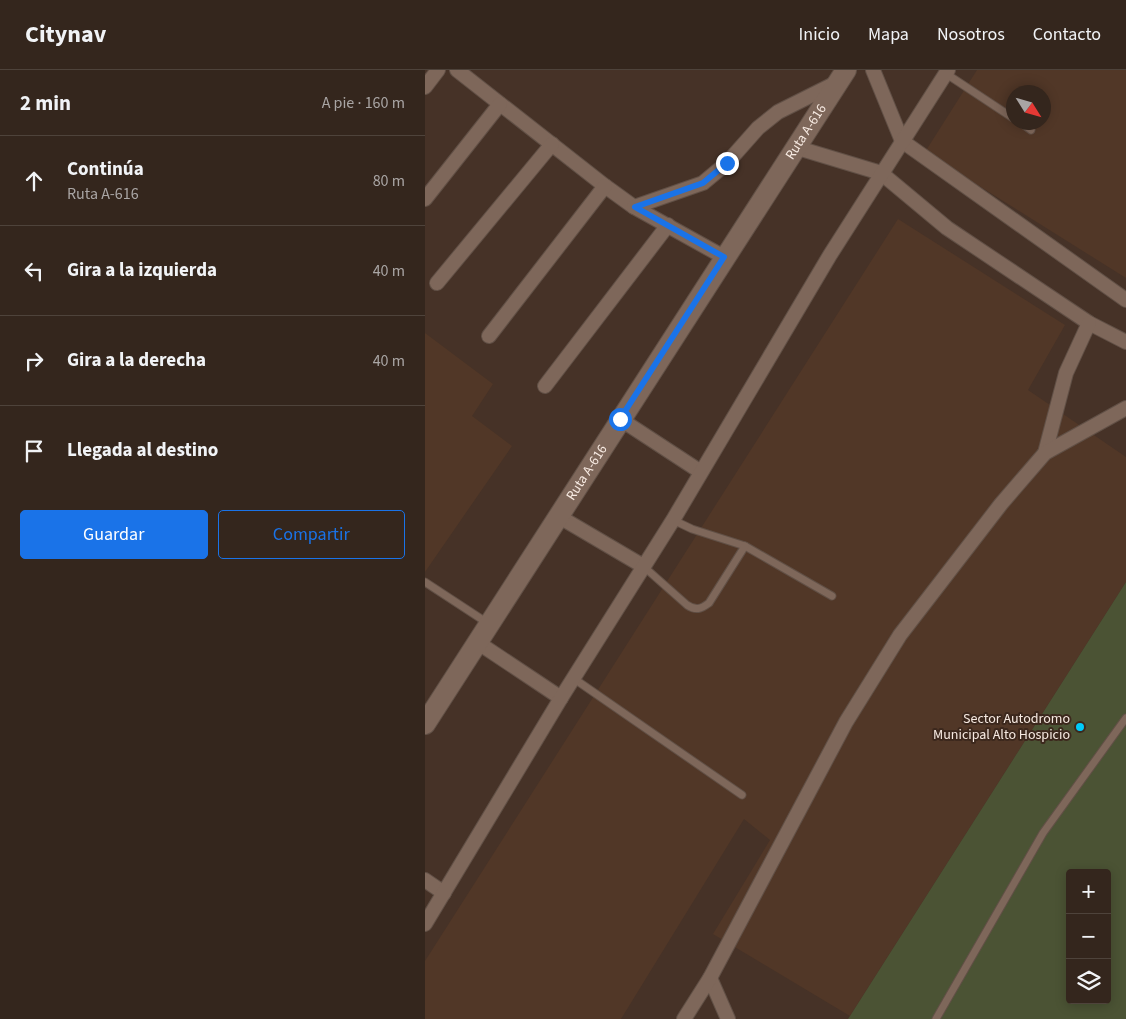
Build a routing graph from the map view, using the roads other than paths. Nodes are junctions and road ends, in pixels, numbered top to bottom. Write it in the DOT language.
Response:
graph roads {
  1 [pos="438,70"];
  2 [pos="457,70"];
  3 [pos="873,70"];
  4 [pos="947,72"];
  5 [pos="842,76"];
  6 [pos="425,87"];
  7 [pos="500,104"];
  8 [pos="1006,113"];
  9 [pos="902,141"];
  10 [pos="552,144"];
  11 [pos="798,148"];
  12 [pos="881,173"];
  13 [pos="605,186"];
  14 [pos="425,199"];
  15 [pos="635,207"];
  16 [pos="668,225"];
  17 [pos="724,257"];
  18 [pos="437,283"];
  19 [pos="1126,300"];
  20 [pos="1089,323"];
  21 [pos="489,336"];
  22 [pos="1126,342"];
  23 [pos="545,386"];
  24 [pos="1126,408"];
  25 [pos="620,419"];
  26 [pos="1045,454"];
  27 [pos="701,472"];
  28 [pos="558,516"];
  29 [pos="673,520"];
  30 [pos="745,546"];
  31 [pos="643,566"];
  32 [pos="425,582"];
  33 [pos="832,596"];
  34 [pos="489,624"];
  35 [pos="477,642"];
  36 [pos="573,678"];
  37 [pos="561,698"];
  38 [pos="1126,718"];
  39 [pos="425,724"];
  40 [pos="742,795"];
  41 [pos="425,880"];
  42 [pos="443,893"];
  43 [pos="425,924"];
  44 [pos="710,978"];
  45 [pos="683,1019"];
  46 [pos="728,1019"];
  47 [pos="936,1019"];
  1 -- 6 [label="street"];
  2 -- 7 [label="street"];
  3 -- 9 [label="street"];
  4 -- 8 [label="lane"];
  4 -- 9 [label="street"];
  5 -- 11 [label="main road, Ruta A-616"];
  5 -- 15 [label="street"];
  7 -- 10 [label="street"];
  7 -- 14 [label="street"];
  9 -- 12 [label="street"];
  9 -- 19 [label="street"];
  10 -- 13 [label="street"];
  10 -- 18 [label="street"];
  11 -- 12 [label="street"];
  11 -- 17 [label="main road, Ruta A-616"];
  12 -- 20 [label="street"];
  12 -- 27 [label="street"];
  13 -- 15 [label="street"];
  13 -- 21 [label="street"];
  15 -- 16 [label="street"];
  16 -- 17 [label="street"];
  16 -- 23 [label="street"];
  17 -- 25 [label="main road, Ruta A-616"];
  20 -- 22 [label="street"];
  20 -- 26 [label="street"];
  24 -- 26 [label="street"];
  25 -- 27 [label="street"];
  25 -- 28 [label="main road, Ruta A-616"];
  26 -- 44 [label="street"];
  27 -- 29 [label="street"];
  28 -- 31 [label="street"];
  28 -- 34 [label="main road, Ruta A-616"];
  29 -- 30 [label="lane"];
  29 -- 31 [label="street"];
  30 -- 31 [label="lane"];
  30 -- 33 [label="lane"];
  31 -- 36 [label="street"];
  32 -- 34 [label="lane"];
  34 -- 35 [label="main road, Ruta A-616"];
  35 -- 37 [label="street"];
  35 -- 39 [label="main road, Ruta A-616"];
  36 -- 37 [label="street"];
  36 -- 40 [label="lane"];
  37 -- 42 [label="street"];
  38 -- 47 [label="lane"];
  41 -- 42 [label="street"];
  42 -- 43 [label="street"];
  44 -- 45 [label="street"];
  44 -- 46 [label="street"];
}
